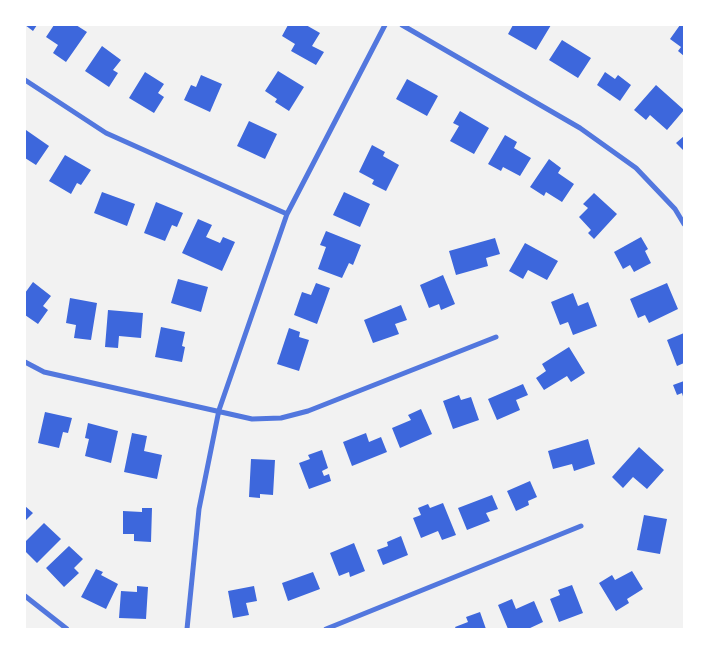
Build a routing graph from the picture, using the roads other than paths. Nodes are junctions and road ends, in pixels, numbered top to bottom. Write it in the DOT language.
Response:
graph roads {
  1 [pos="385,25"];
  2 [pos="402,25"];
  3 [pos="25,80"];
  4 [pos="286,214"];
  5 [pos="684,224"];
  6 [pos="496,337"];
  7 [pos="25,362"];
  8 [pos="219,410"];
  9 [pos="581,526"];
  10 [pos="25,596"];
  11 [pos="67,629"];
  12 [pos="187,629"];
  13 [pos="326,629"];
  1 -- 4 [label="street"];
  2 -- 5 [label="street"];
  3 -- 4 [label="street"];
  4 -- 8 [label="street"];
  6 -- 8 [label="street"];
  7 -- 8 [label="street"];
  8 -- 12 [label="street"];
  9 -- 13 [label="street"];
  10 -- 11 [label="street"];
}
